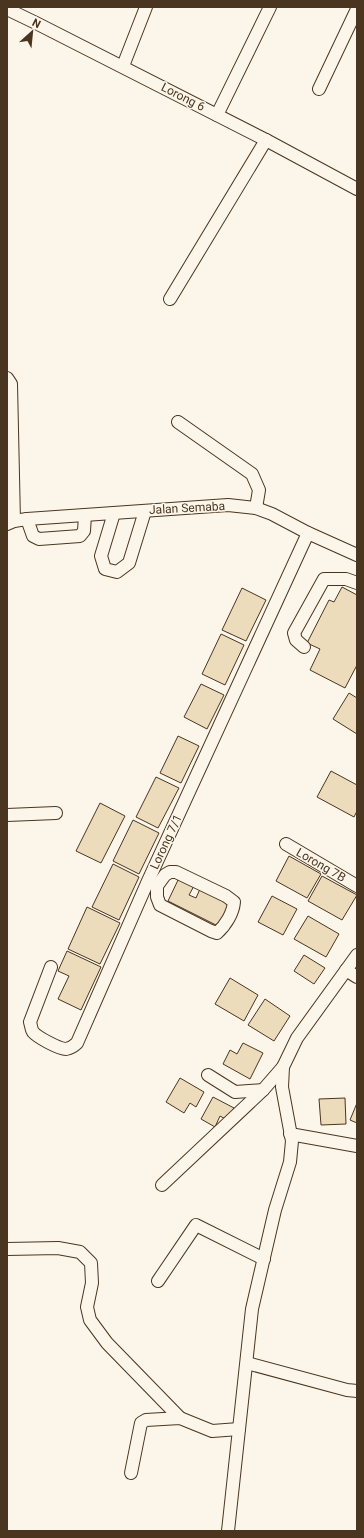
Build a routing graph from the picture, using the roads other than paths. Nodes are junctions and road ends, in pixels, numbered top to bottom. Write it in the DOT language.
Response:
graph roads {
  1 [pos="146,7"];
  2 [pos="270,7"];
  3 [pos="357,9"];
  4 [pos="7,10"];
  5 [pos="123,66"];
  6 [pos="319,89"];
  7 [pos="217,115"];
  8 [pos="266,140"];
  9 [pos="356,186"];
  10 [pos="170,299"];
  11 [pos="7,378"];
  12 [pos="178,422"];
  13 [pos="256,508"];
  14 [pos="145,510"];
  15 [pos="114,513"];
  16 [pos="85,515"];
  17 [pos="27,519"];
  18 [pos="10,522"];
  19 [pos="308,533"];
  20 [pos="357,555"];
  21 [pos="357,583"];
  22 [pos="304,647"];
  23 [pos="56,813"];
  24 [pos="7,815"];
  25 [pos="286,844"];
  26 [pos="152,884"];
  27 [pos="357,886"];
  28 [pos="357,955"];
  29 [pos="51,967"];
  30 [pos="346,970"];
  31 [pos="357,977"];
  32 [pos="283,1067"];
  33 [pos="208,1075"];
  34 [pos="263,1090"];
  35 [pos="290,1134"];
  36 [pos="357,1146"];
  37 [pos="162,1185"];
  38 [pos="7,1249"];
  39 [pos="264,1260"];
  40 [pos="158,1281"];
  41 [pos="246,1363"];
  42 [pos="357,1391"];
  43 [pos="180,1418"];
  44 [pos="239,1429"];
  45 [pos="131,1473"];
  46 [pos="228,1531"];
  1 -- 5 [label="street"];
  2 -- 7 [label="street"];
  3 -- 6 [label="street"];
  4 -- 5 [label="street, Lorong 6"];
  5 -- 7 [label="street, Lorong 6"];
  7 -- 8 [label="street, Lorong 6"];
  8 -- 9 [label="street, Lorong 6"];
  8 -- 10 [label="street"];
  11 -- 18 [label="street"];
  12 -- 13 [label="street"];
  13 -- 14 [label="street, Jalan Semaba"];
  13 -- 19 [label="street, Jalan Semaba"];
  14 -- 15 [label="street, Jalan Semaba"];
  14 -- 15 [label="street"];
  15 -- 16 [label="street, Jalan Semaba"];
  16 -- 17 [label="street, Jalan Semaba"];
  16 -- 17 [label="street"];
  17 -- 18 [label="street, Jalan Semaba"];
  19 -- 20 [label="street, Jalan Semaba"];
  19 -- 26 [label="street, Lorong 7/1"];
  21 -- 22 [label="street"];
  23 -- 24 [label="street"];
  25 -- 27 [label="street, Lorong 7B"];
  26 -- 26 [label="street"];
  26 -- 29 [label="street, Lorong 7/1"];
  28 -- 30 [label="street"];
  30 -- 31 [label="street"];
  30 -- 32 [label="street"];
  32 -- 34 [label="street"];
  32 -- 35 [label="street"];
  33 -- 34 [label="street"];
  34 -- 37 [label="street"];
  35 -- 36 [label="street"];
  35 -- 39 [label="street"];
  38 -- 43 [label="street"];
  39 -- 40 [label="street"];
  39 -- 41 [label="street"];
  41 -- 42 [label="street"];
  41 -- 44 [label="street"];
  43 -- 44 [label="street"];
  43 -- 45 [label="street"];
  44 -- 46 [label="street"];
}
